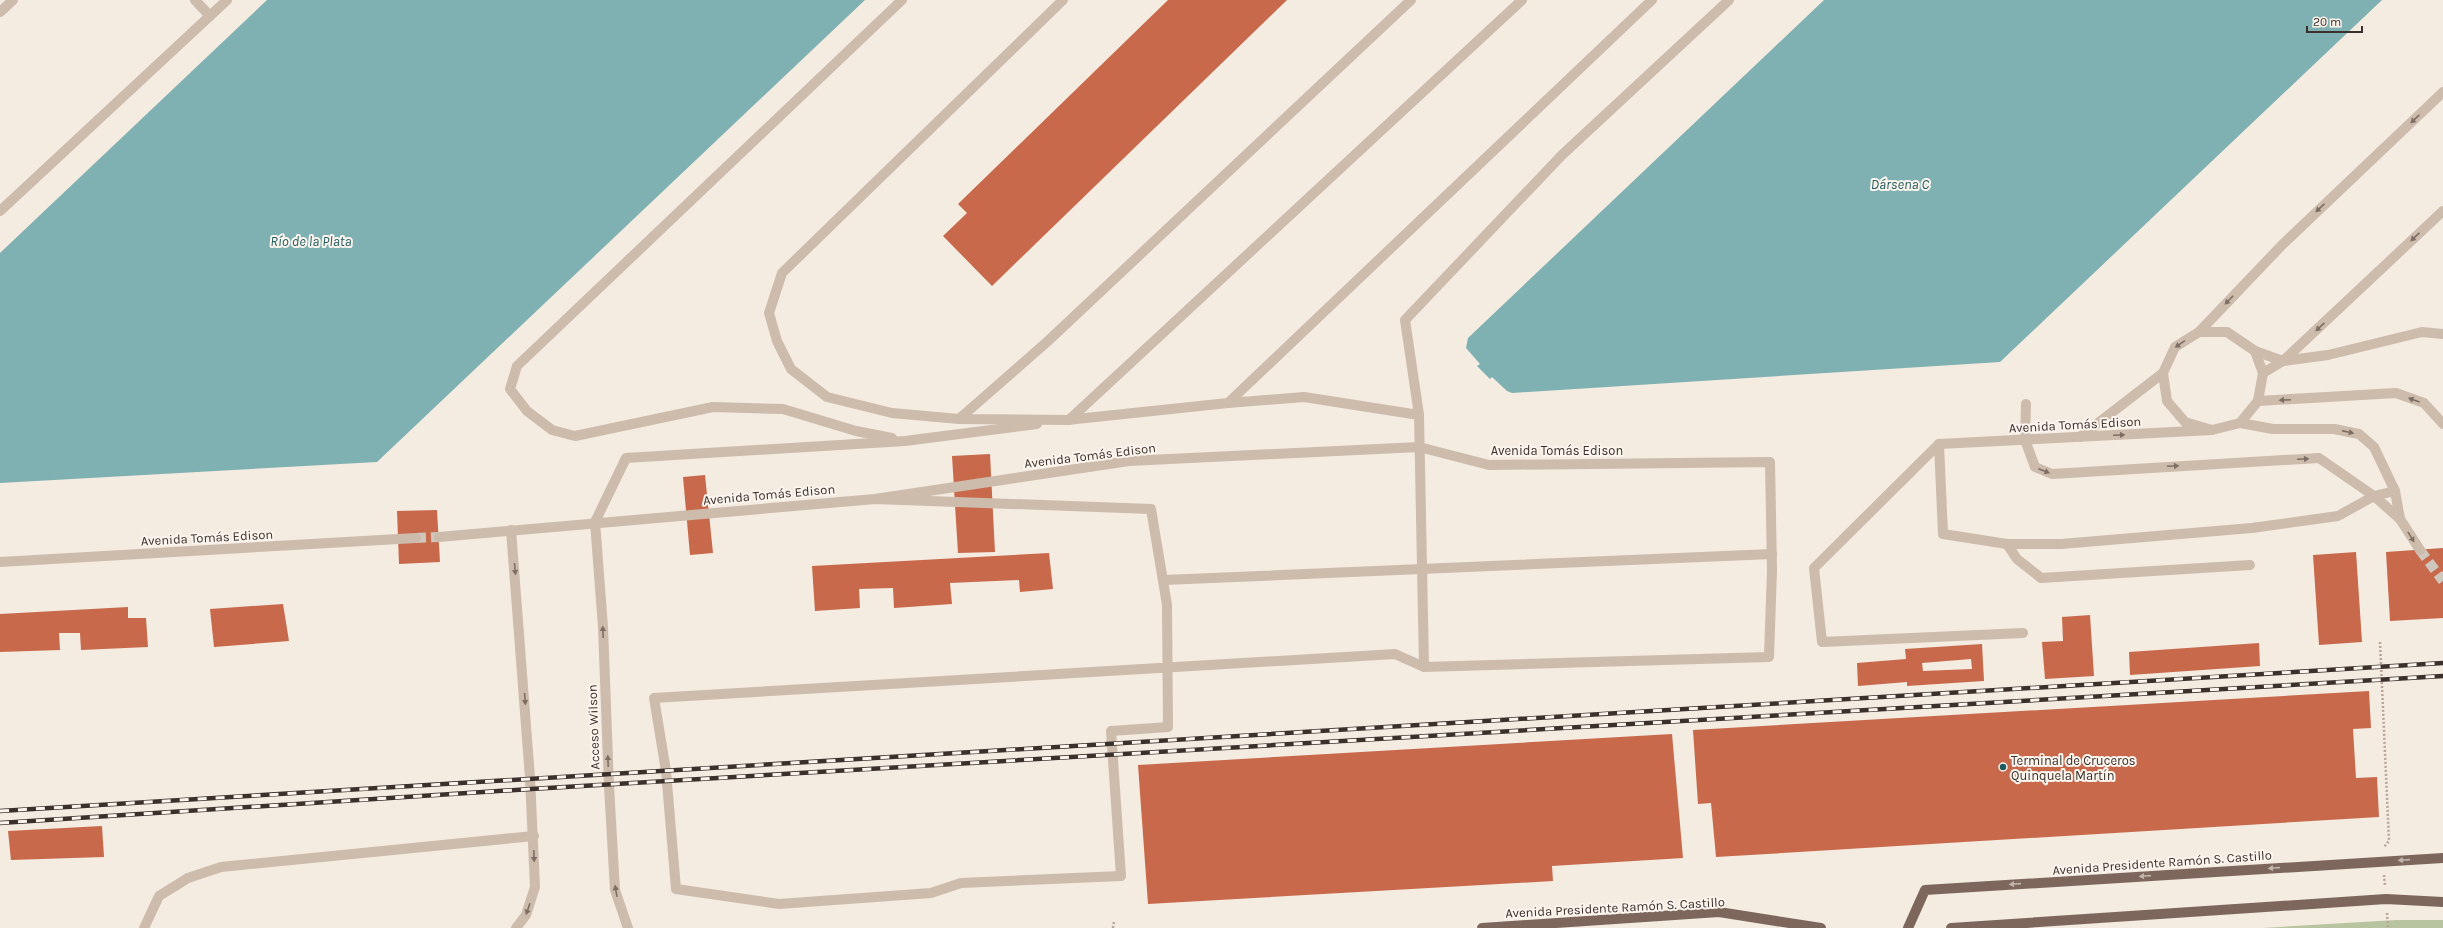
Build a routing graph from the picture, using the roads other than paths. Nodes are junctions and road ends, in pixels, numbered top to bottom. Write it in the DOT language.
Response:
graph roads {
  1 [pos="13,0"];
  2 [pos="195,0"];
  3 [pos="227,0"];
  4 [pos="902,0"];
  5 [pos="1062,0"];
  6 [pos="1411,0"];
  7 [pos="1522,0"];
  8 [pos="1652,0"];
  9 [pos="1729,0"];
  10 [pos="0,12"];
  11 [pos="210,16"];
  12 [pos="2443,92"];
  13 [pos="0,211"];
  14 [pos="2443,211"];
  15 [pos="2199,332"];
  16 [pos="2443,334"];
  17 [pos="2255,351"];
  18 [pos="2283,361"];
  19 [pos="2163,373"];
  20 [pos="2263,373"];
  21 [pos="2258,401"];
  22 [pos="1228,403"];
  23 [pos="2026,404"];
  24 [pos="1420,415"];
  25 [pos="958,419"];
  26 [pos="1068,420"];
  27 [pos="2240,423"];
  28 [pos="2443,424"];
  29 [pos="2212,430"];
  30 [pos="2080,437"];
  31 [pos="2025,440"];
  32 [pos="905,441"];
  33 [pos="1939,444"];
  34 [pos="1419,447"];
  35 [pos="2395,491"];
  36 [pos="2374,496"];
  37 [pos="875,499"];
  38 [pos="2400,519"];
  39 [pos="596,522"];
  40 [pos="511,530"];
  41 [pos="439,537"];
  42 [pos="416,538"];
  43 [pos="2007,544"];
  44 [pos="2420,550"];
  45 [pos="1772,554"];
  46 [pos="0,562"];
  47 [pos="2250,565"];
  48 [pos="1422,568"];
  49 [pos="1164,580"];
  50 [pos="2022,633"];
  51 [pos="1424,667"];
  52 [pos="1167,669"];
  53 [pos="534,836"];
  54 [pos="2443,858"];
  55 [pos="2443,902"];
  56 [pos="144,928"];
  57 [pos="516,928"];
  58 [pos="628,928"];
  59 [pos="1482,928"];
  60 [pos="1821,928"];
  61 [pos="1908,928"];
  62 [pos="1951,928"];
  1 -- 10 [label="street"];
  2 -- 11 [label="street"];
  3 -- 11 [label="street"];
  4 -- 32 [label="street"];
  5 -- 25 [label="street"];
  6 -- 25 [label="street"];
  7 -- 26 [label="street"];
  8 -- 22 [label="street"];
  9 -- 24 [label="street"];
  11 -- 13 [label="street"];
  12 -- 15 [label="street, one-way"];
  14 -- 18 [label="street, one-way"];
  15 -- 17 [label="street"];
  15 -- 19 [label="street, one-way"];
  16 -- 18 [label="street"];
  17 -- 18 [label="street"];
  17 -- 20 [label="street"];
  18 -- 20 [label="street"];
  19 -- 29 [label="street"];
  19 -- 30 [label="street"];
  20 -- 21 [label="street"];
  21 -- 27 [label="street"];
  28 -- 21 [label="street, one-way"];
  22 -- 24 [label="street"];
  22 -- 26 [label="street"];
  23 -- 31 [label="street"];
  24 -- 34 [label="street"];
  25 -- 26 [label="street"];
  26 -- 32 [label="street"];
  27 -- 29 [label="street"];
  27 -- 35 [label="street, one-way"];
  30 -- 29 [label="street, Avenida Tomás Edison, one-way"];
  30 -- 31 [label="street, Avenida Tomás Edison"];
  31 -- 33 [label="street, Avenida Tomás Edison"];
  31 -- 36 [label="street, one-way"];
  32 -- 39 [label="street"];
  33 -- 43 [label="street"];
  33 -- 50 [label="street"];
  34 -- 37 [label="street, Avenida Tomás Edison"];
  34 -- 45 [label="street, Avenida Tomás Edison"];
  34 -- 48 [label="street"];
  35 -- 36 [label="street"];
  35 -- 38 [label="street"];
  36 -- 38 [label="street"];
  36 -- 43 [label="street"];
  37 -- 39 [label="street, Avenida Tomás Edison"];
  37 -- 49 [label="street"];
  38 -- 44 [label="street, one-way"];
  39 -- 40 [label="street, Avenida Tomás Edison"];
  58 -- 39 [label="street, Acceso Wilson, one-way"];
  40 -- 41 [label="street, Avenida Tomás Edison"];
  40 -- 53 [label="street, one-way"];
  42 -- 46 [label="street, Avenida Tomás Edison"];
  43 -- 47 [label="street"];
  45 -- 48 [label="street"];
  45 -- 51 [label="street"];
  48 -- 49 [label="street"];
  48 -- 51 [label="street"];
  49 -- 52 [label="street"];
  51 -- 52 [label="street"];
  52 -- 52 [label="street"];
  53 -- 56 [label="street"];
  53 -- 57 [label="street, one-way"];
  54 -- 61 [label="main road, Avenida Presidente Ramón S. Castillo, one-way"];
  55 -- 62 [label="main road"];
  59 -- 60 [label="main road, Avenida Presidente Ramón S. Castillo"];
}
